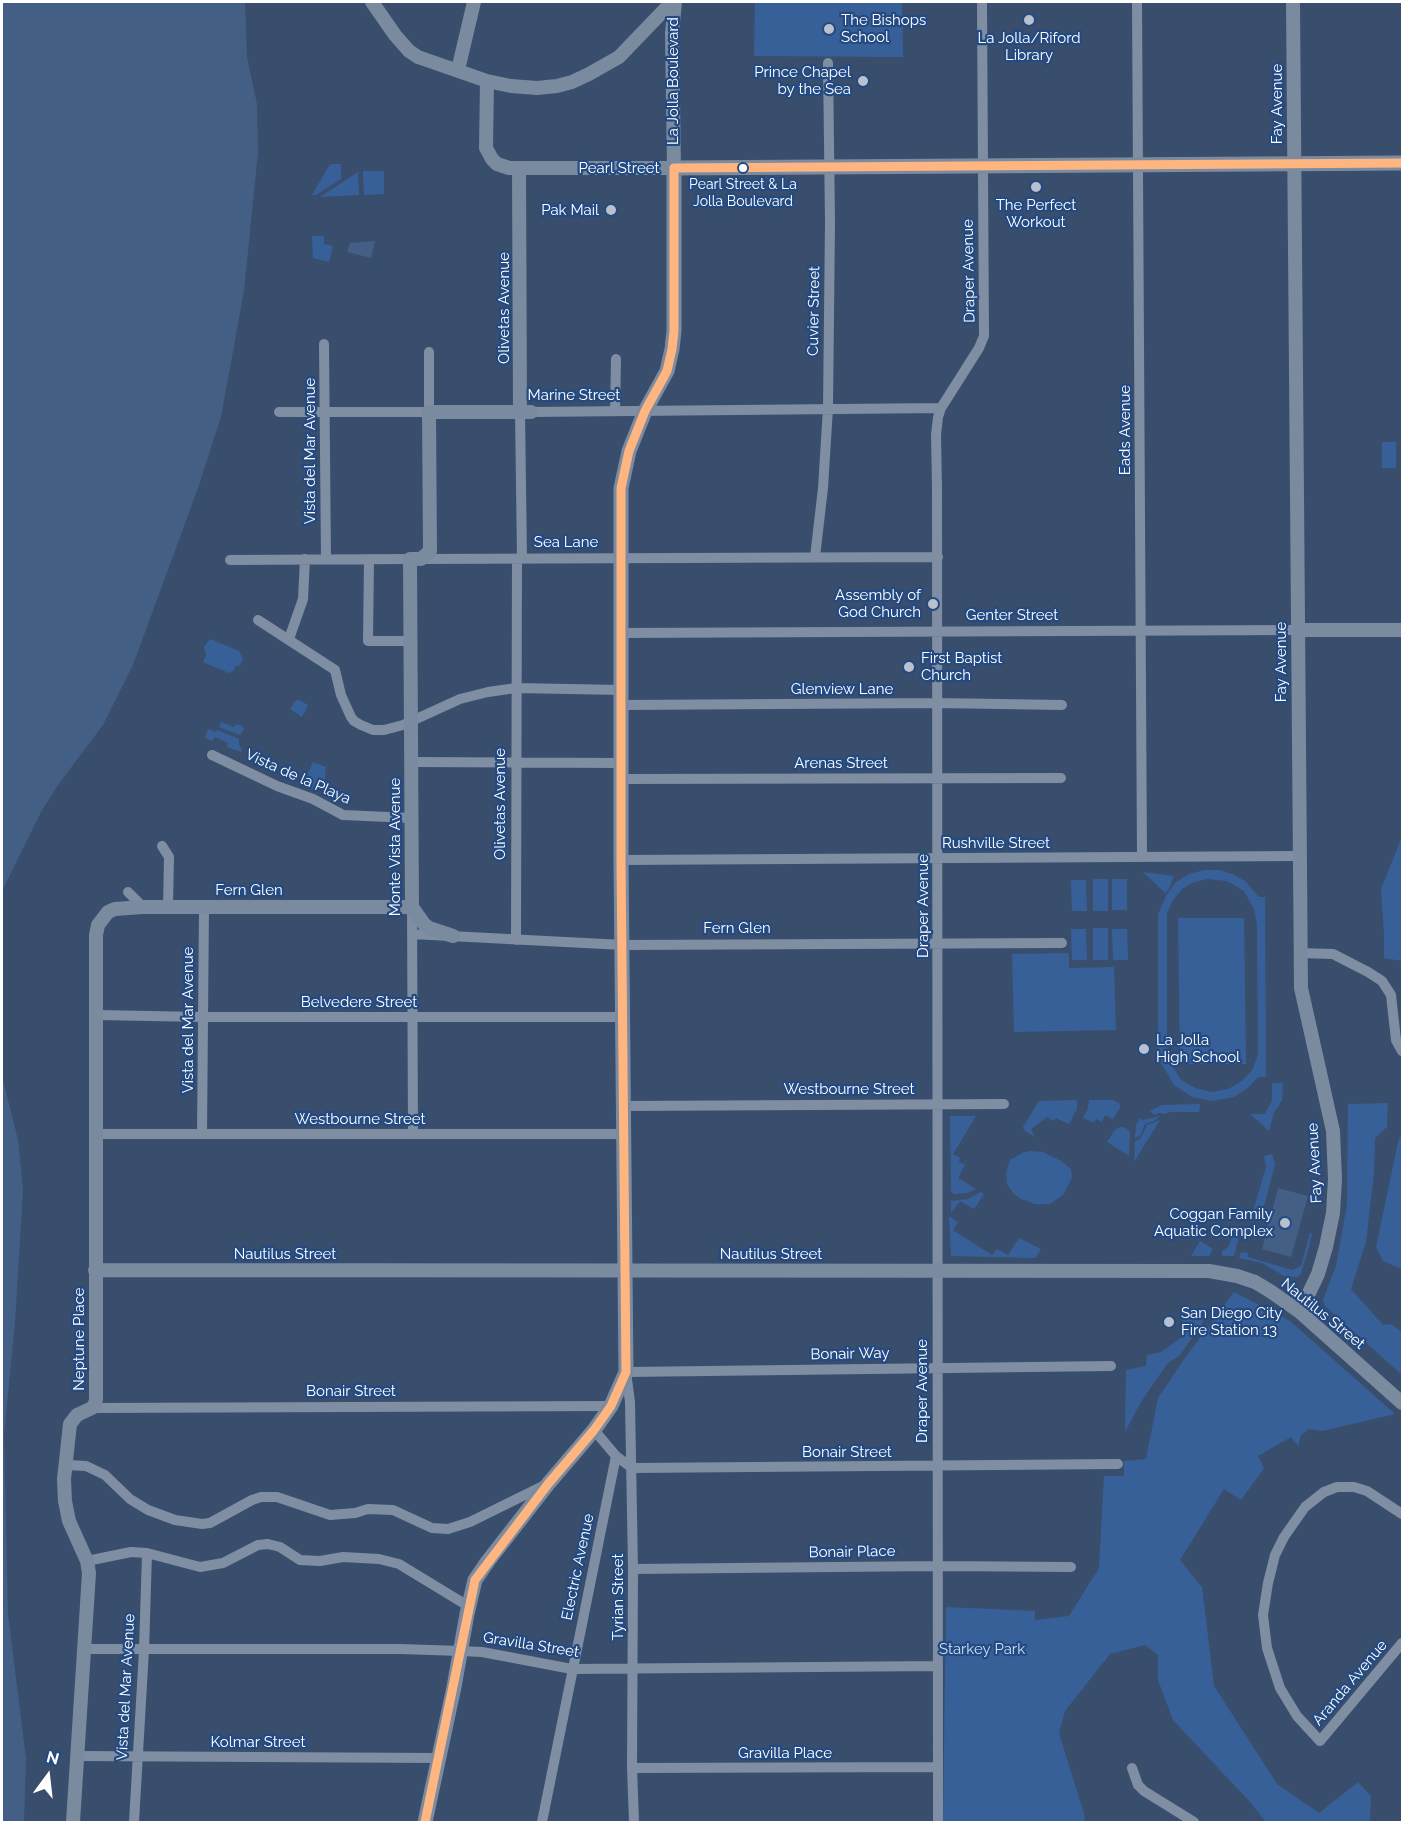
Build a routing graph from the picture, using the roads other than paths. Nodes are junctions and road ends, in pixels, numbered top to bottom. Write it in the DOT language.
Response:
graph roads {
  1 [pos="372,2"];
  2 [pos="474,2"];
  3 [pos="673,2"];
  4 [pos="982,2"];
  5 [pos="1137,2"];
  6 [pos="1293,2"];
  7 [pos="828,63"];
  8 [pos="458,70"];
  9 [pos="487,81"];
  10 [pos="1402,163"];
  11 [pos="1294,164"];
  12 [pos="982,165"];
  13 [pos="1138,165"];
  14 [pos="829,167"];
  15 [pos="519,168"];
  16 [pos="674,168"];
  17 [pos="324,344"];
  18 [pos="429,352"];
  19 [pos="616,359"];
  20 [pos="828,408"];
  21 [pos="941,408"];
  22 [pos="615,411"];
  23 [pos="645,411"];
  24 [pos="279,412"];
  25 [pos="325,412"];
  26 [pos="429,412"];
  27 [pos="526,412"];
  28 [pos="815,557"];
  29 [pos="938,557"];
  30 [pos="621,558"];
  31 [pos="305,559"];
  32 [pos="326,559"];
  33 [pos="369,559"];
  34 [pos="415,559"];
  35 [pos="519,559"];
  36 [pos="230,560"];
  37 [pos="258,620"];
  38 [pos="1297,630"];
  39 [pos="1141,631"];
  40 [pos="1399,631"];
  41 [pos="938,632"];
  42 [pos="621,633"];
  43 [pos="289,639"];
  44 [pos="410,640"];
  45 [pos="516,688"];
  46 [pos="622,690"];
  47 [pos="937,703"];
  48 [pos="622,705"];
  49 [pos="1062,705"];
  50 [pos="411,722"];
  51 [pos="212,755"];
  52 [pos="411,762"];
  53 [pos="516,762"];
  54 [pos="622,763"];
  55 [pos="1061,777"];
  56 [pos="938,778"];
  57 [pos="622,779"];
  58 [pos="411,818"];
  59 [pos="162,846"];
  60 [pos="1299,856"];
  61 [pos="1142,858"];
  62 [pos="938,859"];
  63 [pos="621,860"];
  64 [pos="128,892"];
  65 [pos="142,907"];
  66 [pos="168,907"];
  67 [pos="204,907"];
  68 [pos="411,908"];
  69 [pos="412,934"];
  70 [pos="453,936"];
  71 [pos="516,940"];
  72 [pos="1062,943"];
  73 [pos="938,944"];
  74 [pos="623,945"];
  75 [pos="1300,952"];
  76 [pos="96,1015"];
  77 [pos="203,1017"];
  78 [pos="412,1017"];
  79 [pos="623,1017"];
  80 [pos="1402,1051"];
  81 [pos="938,1104"];
  82 [pos="1004,1104"];
  83 [pos="623,1106"];
  84 [pos="96,1134"];
  85 [pos="202,1134"];
  86 [pos="413,1134"];
  87 [pos="623,1134"];
  88 [pos="95,1270"];
  89 [pos="624,1270"];
  90 [pos="939,1271"];
  91 [pos="1300,1312"];
  92 [pos="1111,1366"];
  93 [pos="937,1368"];
  94 [pos="626,1372"];
  95 [pos="1402,1403"];
  96 [pos="611,1406"];
  97 [pos="92,1408"];
  98 [pos="594,1430"];
  99 [pos="616,1456"];
  100 [pos="1118,1464"];
  101 [pos="67,1465"];
  102 [pos="937,1466"];
  103 [pos="632,1468"];
  104 [pos="548,1484"];
  105 [pos="1402,1515"];
  106 [pos="147,1553"];
  107 [pos="87,1561"];
  108 [pos="938,1566"];
  109 [pos="1071,1567"];
  110 [pos="633,1569"];
  111 [pos="468,1606"];
  112 [pos="1402,1644"];
  113 [pos="84,1649"];
  114 [pos="144,1650"];
  115 [pos="461,1651"];
  116 [pos="938,1666"];
  117 [pos="633,1668"];
  118 [pos="572,1669"];
  119 [pos="76,1756"];
  120 [pos="138,1757"];
  121 [pos="439,1758"];
  122 [pos="938,1767"];
  123 [pos="632,1768"];
  124 [pos="1132,1768"];
  125 [pos="72,1822"];
  126 [pos="134,1822"];
  127 [pos="425,1822"];
  128 [pos="542,1822"];
  129 [pos="634,1822"];
  130 [pos="938,1822"];
  131 [pos="1194,1822"];
  1 -- 8 [label="street"];
  2 -- 8 [label="street"];
  3 -- 9 [label="street"];
  3 -- 16 [label="street, La Jolla Boulevard"];
  4 -- 12 [label="street, Draper Avenue"];
  5 -- 13 [label="street, Eads Avenue"];
  6 -- 11 [label="street, Fay Avenue"];
  7 -- 14 [label="street, Cuvier Street"];
  8 -- 9 [label="street"];
  9 -- 15 [label="street"];
  10 -- 11 [label="main road, Pearl Street"];
  11 -- 13 [label="main road, Pearl Street"];
  11 -- 38 [label="street, Fay Avenue"];
  12 -- 13 [label="main road, Pearl Street"];
  12 -- 14 [label="main road, Pearl Street"];
  12 -- 21 [label="street, Draper Avenue"];
  13 -- 39 [label="street, Eads Avenue"];
  14 -- 16 [label="main road, Pearl Street"];
  14 -- 20 [label="street, Cuvier Street"];
  15 -- 16 [label="street, Pearl Street"];
  15 -- 27 [label="street, Olivetas Avenue"];
  16 -- 23 [label="main road, La Jolla Boulevard"];
  17 -- 25 [label="street, Vista del Mar Avenue"];
  18 -- 26 [label="street, Monte Vista Avenue"];
  19 -- 22 [label="street"];
  20 -- 21 [label="street, Marine Street"];
  20 -- 23 [label="street, Marine Street"];
  20 -- 28 [label="street, Cuvier Street"];
  21 -- 29 [label="street, Draper Avenue"];
  22 -- 23 [label="street, Marine Street"];
  22 -- 27 [label="street, Marine Street"];
  23 -- 30 [label="main road, La Jolla Boulevard"];
  24 -- 25 [label="street, Marine Street"];
  25 -- 26 [label="street, Marine Street"];
  25 -- 32 [label="street, Vista del Mar Avenue"];
  26 -- 27 [label="street, Marine Street"];
  26 -- 34 [label="street, Monte Vista Avenue"];
  27 -- 35 [label="street, Olivetas Avenue"];
  28 -- 29 [label="street, Sea Lane"];
  28 -- 30 [label="street, Sea Lane"];
  29 -- 41 [label="street, Draper Avenue"];
  30 -- 35 [label="street, Sea Lane"];
  30 -- 42 [label="main road, La Jolla Boulevard"];
  31 -- 32 [label="street, Sea Lane"];
  31 -- 36 [label="street, Sea Lane"];
  31 -- 43 [label="street"];
  32 -- 33 [label="street, Sea Lane"];
  33 -- 34 [label="street, Sea Lane"];
  33 -- 44 [label="street"];
  34 -- 35 [label="street, Sea Lane"];
  34 -- 44 [label="street, Monte Vista Avenue"];
  35 -- 45 [label="street, Olivetas Avenue"];
  37 -- 43 [label="street"];
  38 -- 39 [label="street, Genter Street"];
  38 -- 40 [label="street, Genter Street"];
  38 -- 60 [label="street, Fay Avenue"];
  39 -- 41 [label="street, Genter Street"];
  39 -- 61 [label="street, Eads Avenue"];
  41 -- 42 [label="street, Genter Street"];
  41 -- 47 [label="street, Draper Avenue"];
  42 -- 46 [label="main road, La Jolla Boulevard"];
  43 -- 50 [label="street"];
  44 -- 50 [label="street, Monte Vista Avenue"];
  45 -- 46 [label="street"];
  45 -- 50 [label="street"];
  45 -- 53 [label="street, Olivetas Avenue"];
  46 -- 48 [label="main road, La Jolla Boulevard"];
  47 -- 48 [label="street, Glenview Lane"];
  47 -- 49 [label="street, Glenview Lane"];
  47 -- 56 [label="street, Draper Avenue"];
  48 -- 54 [label="main road, La Jolla Boulevard"];
  50 -- 52 [label="street, Monte Vista Avenue"];
  51 -- 58 [label="street, Vista de la Playa"];
  52 -- 53 [label="street"];
  52 -- 58 [label="street, Monte Vista Avenue"];
  53 -- 54 [label="street"];
  53 -- 71 [label="street, Olivetas Avenue"];
  54 -- 57 [label="main road, La Jolla Boulevard"];
  55 -- 56 [label="street, Arenas Street"];
  56 -- 57 [label="street, Arenas Street"];
  56 -- 62 [label="street, Draper Avenue"];
  57 -- 63 [label="main road, La Jolla Boulevard"];
  58 -- 68 [label="street, Monte Vista Avenue"];
  59 -- 66 [label="street"];
  60 -- 61 [label="street, Rushville Street"];
  60 -- 75 [label="street, Fay Avenue"];
  61 -- 62 [label="street, Rushville Street"];
  62 -- 63 [label="street, Rushville Street"];
  62 -- 73 [label="street, Draper Avenue"];
  63 -- 74 [label="main road, La Jolla Boulevard"];
  64 -- 65 [label="street"];
  65 -- 66 [label="street, Fern Glen"];
  65 -- 76 [label="street, Neptune Place"];
  66 -- 67 [label="street, Fern Glen"];
  67 -- 68 [label="street, Fern Glen"];
  67 -- 77 [label="street, Vista del Mar Avenue"];
  68 -- 69 [label="street, Monte Vista Avenue"];
  68 -- 70 [label="street"];
  69 -- 70 [label="street, Fern Glen"];
  69 -- 78 [label="street, Monte Vista Avenue"];
  70 -- 71 [label="street, Fern Glen"];
  71 -- 74 [label="street, Fern Glen"];
  72 -- 73 [label="street, Fern Glen"];
  73 -- 74 [label="street, Fern Glen"];
  73 -- 81 [label="street, Draper Avenue"];
  74 -- 79 [label="main road, La Jolla Boulevard"];
  75 -- 80 [label="street"];
  75 -- 91 [label="street, Fay Avenue"];
  76 -- 77 [label="street, Belvedere Street"];
  76 -- 84 [label="street, Neptune Place"];
  77 -- 78 [label="street, Belvedere Street"];
  77 -- 85 [label="street, Vista del Mar Avenue"];
  78 -- 79 [label="street, Belvedere Street"];
  78 -- 86 [label="street, Monte Vista Avenue"];
  79 -- 83 [label="main road, La Jolla Boulevard"];
  81 -- 82 [label="street, Westbourne Street"];
  81 -- 83 [label="street, Westbourne Street"];
  81 -- 90 [label="street, Draper Avenue"];
  83 -- 87 [label="main road, La Jolla Boulevard"];
  84 -- 85 [label="street, Westbourne Street"];
  84 -- 88 [label="street, Neptune Place"];
  85 -- 86 [label="street, Westbourne Street"];
  86 -- 87 [label="street, Westbourne Street"];
  87 -- 89 [label="main road, La Jolla Boulevard"];
  88 -- 89 [label="street, Nautilus Street"];
  88 -- 97 [label="street, Neptune Place"];
  89 -- 90 [label="street, Nautilus Street"];
  89 -- 94 [label="main road, La Jolla Boulevard"];
  90 -- 91 [label="street, Nautilus Street"];
  90 -- 93 [label="street, Draper Avenue"];
  91 -- 95 [label="street, Nautilus Street"];
  92 -- 93 [label="street, Bonair Way"];
  93 -- 94 [label="street, Bonair Way"];
  93 -- 102 [label="street, Draper Avenue"];
  94 -- 96 [label="main road, La Jolla Boulevard"];
  94 -- 103 [label="street, Tyrian Street"];
  96 -- 97 [label="street, Bonair Street"];
  96 -- 98 [label="main road, La Jolla Boulevard"];
  97 -- 101 [label="street, Neptune Place"];
  98 -- 99 [label="street"];
  98 -- 104 [label="main road, La Jolla Boulevard"];
  99 -- 103 [label="street"];
  99 -- 118 [label="street, Electric Avenue"];
  100 -- 102 [label="street, Bonair Street"];
  101 -- 104 [label="street"];
  101 -- 107 [label="street, Neptune Place"];
  102 -- 103 [label="street, Bonair Street"];
  102 -- 108 [label="street, Draper Avenue"];
  103 -- 110 [label="street, Tyrian Street"];
  104 -- 111 [label="main road, La Jolla Boulevard"];
  105 -- 112 [label="street, Aranda Avenue"];
  106 -- 107 [label="street"];
  106 -- 111 [label="street"];
  106 -- 114 [label="street, Vista del Mar Avenue"];
  107 -- 113 [label="street, Neptune Place"];
  108 -- 109 [label="street, Bonair Place"];
  108 -- 110 [label="street, Bonair Place"];
  108 -- 116 [label="street, Draper Avenue"];
  110 -- 117 [label="street, Tyrian Street"];
  111 -- 115 [label="main road, La Jolla Boulevard"];
  113 -- 114 [label="street, Gravilla Street"];
  113 -- 119 [label="street, Neptune Place"];
  114 -- 115 [label="street, Gravilla Street"];
  114 -- 120 [label="street, Vista del Mar Avenue"];
  115 -- 118 [label="street, Gravilla Street"];
  115 -- 121 [label="main road, La Jolla Boulevard"];
  116 -- 117 [label="street, Gravilla Street"];
  116 -- 122 [label="street, Draper Avenue"];
  117 -- 118 [label="street, Gravilla Street"];
  117 -- 123 [label="street, Tyrian Street"];
  118 -- 128 [label="street, Electric Avenue"];
  119 -- 120 [label="street, Kolmar Street"];
  119 -- 125 [label="street, Neptune Place"];
  120 -- 121 [label="street, Kolmar Street"];
  120 -- 126 [label="street, Vista del Mar Avenue"];
  121 -- 127 [label="main road, La Jolla Boulevard"];
  122 -- 123 [label="street, Gravilla Place"];
  122 -- 130 [label="street, Draper Avenue"];
  123 -- 129 [label="street, Tyrian Street"];
  124 -- 131 [label="street"];
}
